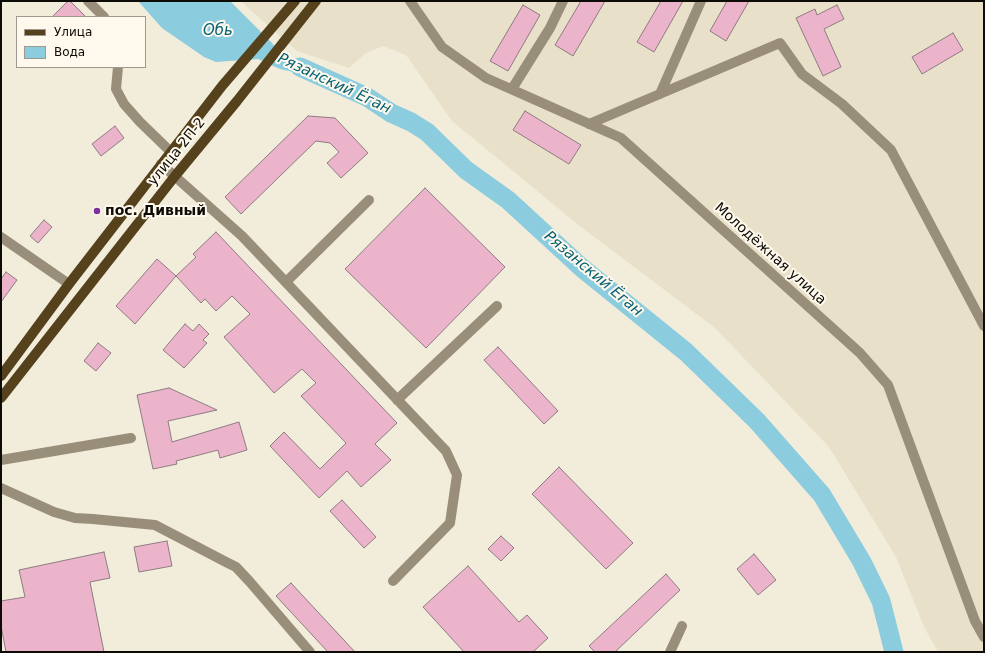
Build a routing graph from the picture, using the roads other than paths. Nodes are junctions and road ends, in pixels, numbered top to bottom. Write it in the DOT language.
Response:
graph roads {
  1 [pos="88,1"];
  2 [pos="295,1"];
  3 [pos="316,1"];
  4 [pos="410,1"];
  5 [pos="563,1"];
  6 [pos="701,1"];
  7 [pos="103,16"];
  8 [pos="118,68"];
  9 [pos="512,89"];
  10 [pos="660,94"];
  11 [pos="589,124"];
  12 [pos="171,152"];
  13 [pos="162,164"];
  14 [pos="174,176"];
  15 [pos="369,200"];
  16 [pos="1,237"];
  17 [pos="286,282"];
  18 [pos="69,284"];
  19 [pos="497,306"];
  20 [pos="984,326"];
  21 [pos="1,376"];
  22 [pos="1,398"];
  23 [pos="397,400"];
  24 [pos="130,438"];
  25 [pos="1,460"];
  26 [pos="1,488"];
  27 [pos="393,582"];
  28 [pos="682,626"];
  29 [pos="984,637"];
  30 [pos="310,652"];
  31 [pos="670,652"];
  1 -- 7 [label="street"];
  2 -- 12 [label="main road, улица 2П-2"];
  3 -- 14 [label="main road, улица 2П-2"];
  4 -- 9 [label="street, Молодёжная улица"];
  5 -- 9 [label="street"];
  6 -- 10 [label="street"];
  8 -- 12 [label="street"];
  9 -- 11 [label="street, Молодёжная улица"];
  10 -- 11 [label="street"];
  10 -- 20 [label="street"];
  11 -- 29 [label="street, Молодёжная улица"];
  12 -- 13 [label="main road, улица 2П-2"];
  13 -- 14 [label="street"];
  13 -- 18 [label="main road, улица 2П-2"];
  14 -- 17 [label="street"];
  14 -- 22 [label="main road, улица 2П-2"];
  15 -- 17 [label="street"];
  16 -- 18 [label="street"];
  17 -- 23 [label="street"];
  18 -- 21 [label="main road, улица 2П-2"];
  19 -- 23 [label="street"];
  23 -- 27 [label="street"];
  24 -- 25 [label="street"];
  26 -- 30 [label="street"];
  28 -- 31 [label="street"];
}
